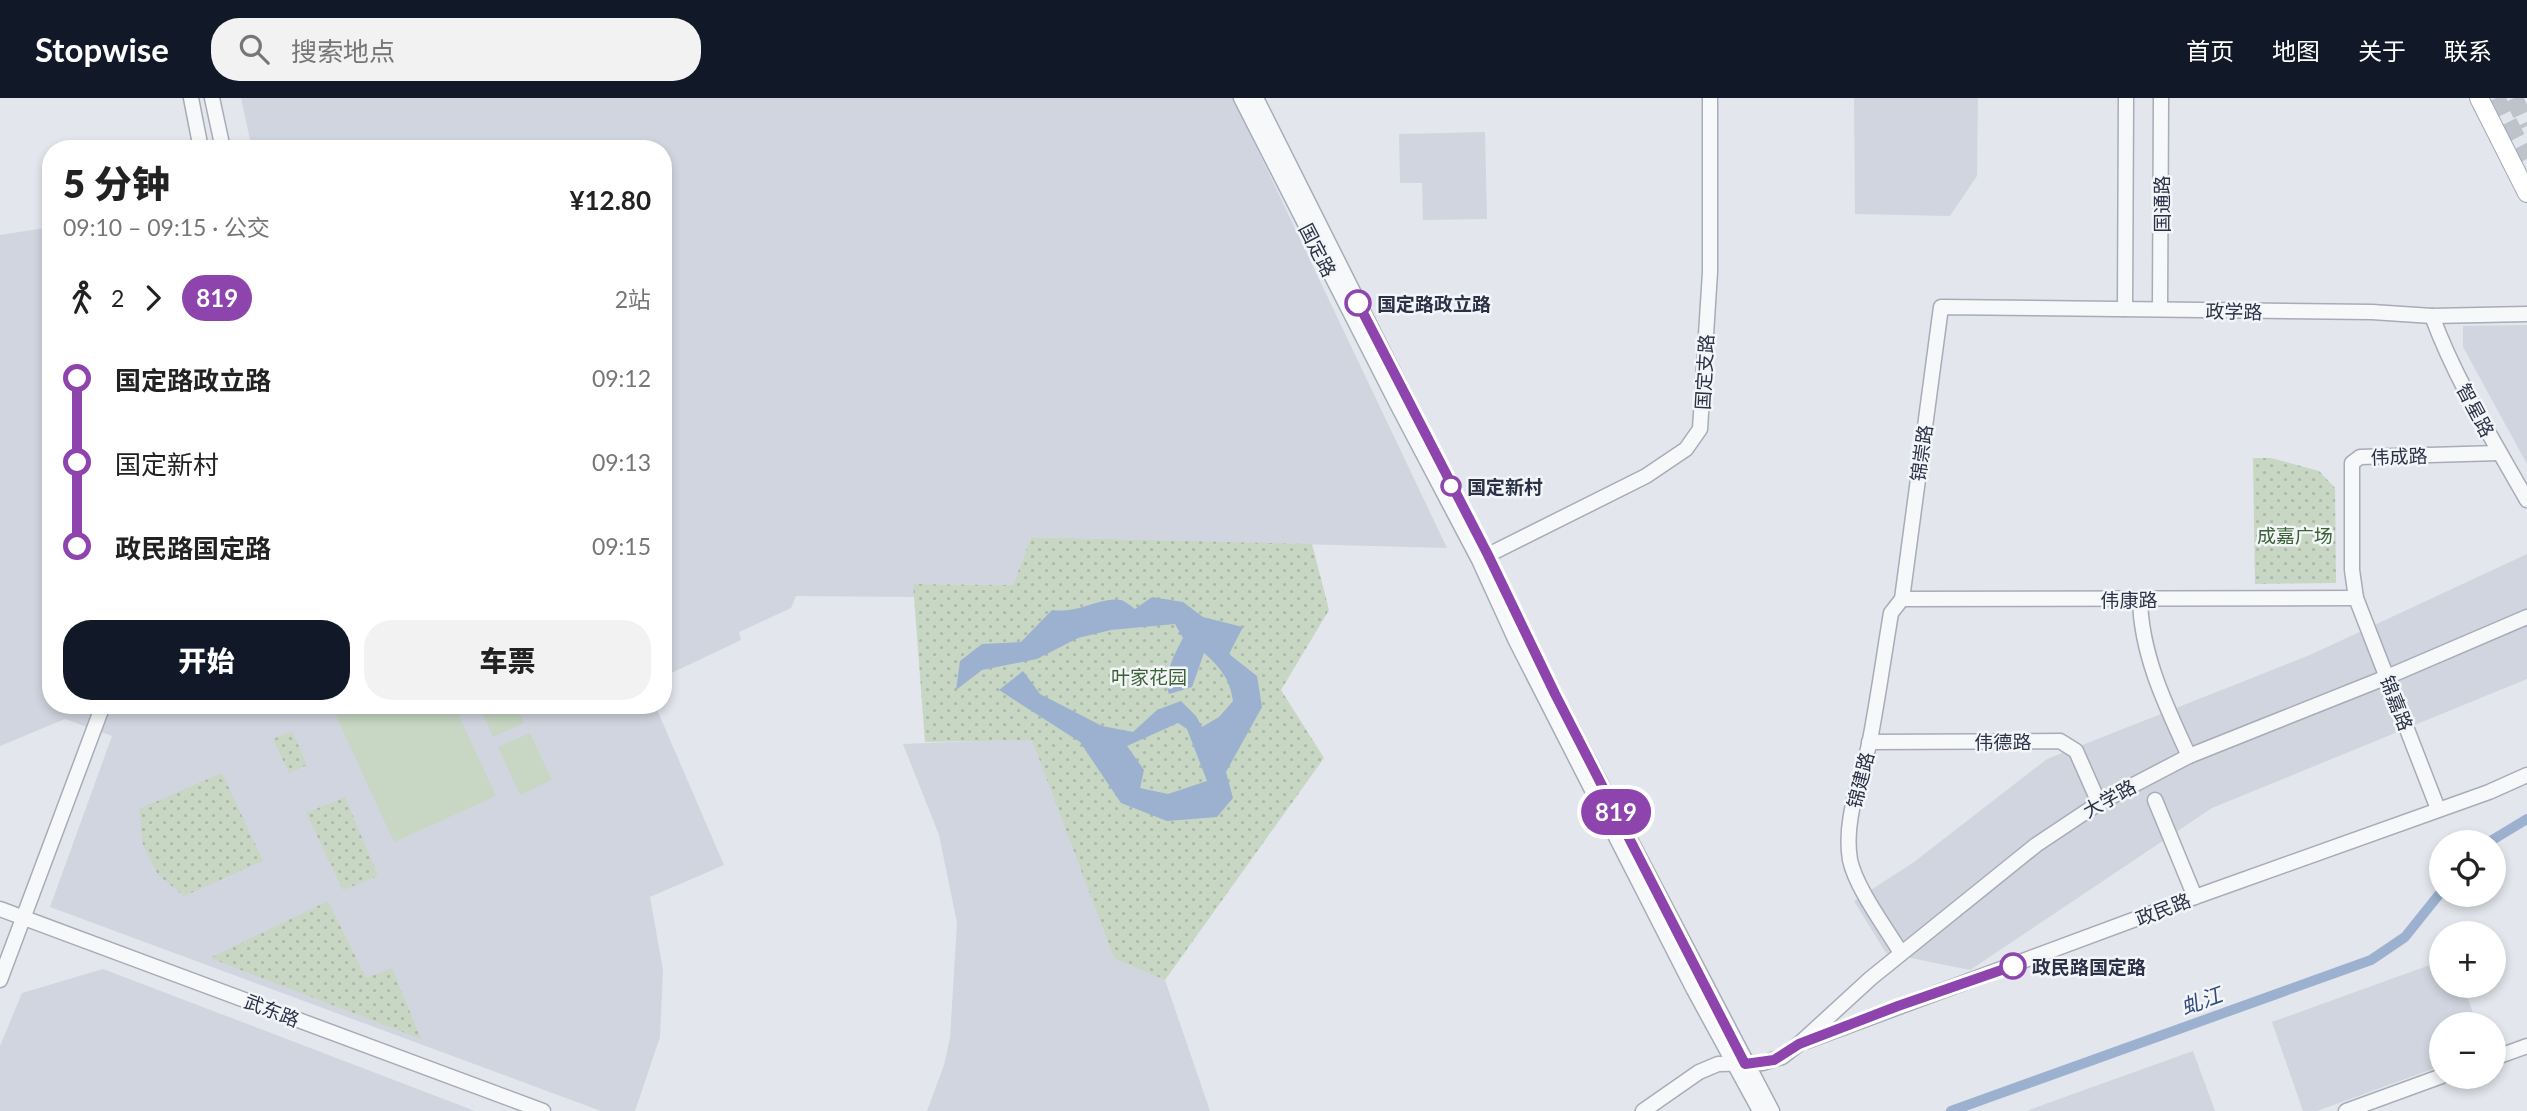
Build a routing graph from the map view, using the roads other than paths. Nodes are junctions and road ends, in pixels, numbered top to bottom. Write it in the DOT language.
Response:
graph roads {
  1 [pos="191,98"];
  2 [pos="212,98"];
  3 [pos="1241,98"];
  4 [pos="1256,98"];
  5 [pos="1710,98"];
  6 [pos="2126,98"];
  7 [pos="2161,98"];
  8 [pos="2479,98"];
  9 [pos="199,140"];
  10 [pos="221,140"];
  11 [pos="2527,193"];
  12 [pos="1941,307"];
  13 [pos="2126,309"];
  14 [pos="2160,309"];
  15 [pos="2527,314"];
  16 [pos="2432,316"];
  17 [pos="2499,453"];
  18 [pos="2527,500"];
  19 [pos="1483,557"];
  20 [pos="2356,598"];
  21 [pos="1902,599"];
  22 [pos="2140,599"];
  23 [pos="2527,617"];
  24 [pos="2387,677"];
  25 [pos="100,714"];
  26 [pos="1870,742"];
  27 [pos="2189,756"];
  28 [pos="2527,775"];
  29 [pos="2155,800"];
  30 [pos="2099,803"];
  31 [pos="2438,809"];
  32 [pos="2195,897"];
  33 [pos="0,909"];
  34 [pos="25,918"];
  35 [pos="1901,953"];
  36 [pos="0,980"];
  37 [pos="1799,1044"];
  38 [pos="2527,1046"];
  39 [pos="2506,1054"];
  40 [pos="1740,1064"];
  41 [pos="2429,1081"];
  42 [pos="543,1111"];
  43 [pos="1643,1111"];
  44 [pos="1760,1111"];
  45 [pos="1772,1111"];
  46 [pos="2346,1111"];
  1 -- 9 [label="street"];
  2 -- 10 [label="street"];
  3 -- 19 [label="street, 国定路"];
  4 -- 19 [label="street, 国定路"];
  5 -- 19 [label="street, 国定支路"];
  6 -- 13 [label="street"];
  7 -- 14 [label="street, 国通路"];
  8 -- 11 [label="main road"];
  12 -- 13 [label="street, 政学路"];
  12 -- 21 [label="street, 锦崇路"];
  13 -- 14 [label="street, 政学路"];
  14 -- 16 [label="street, 政学路"];
  15 -- 16 [label="street, 政学路"];
  16 -- 17 [label="street, 智星路"];
  17 -- 18 [label="street, 智星路"];
  17 -- 20 [label="street, 伟成路"];
  19 -- 40 [label="street, 国定路"];
  20 -- 22 [label="street, 伟康路"];
  20 -- 24 [label="street, 锦嘉路"];
  21 -- 22 [label="street, 伟康路"];
  21 -- 26 [label="street, 锦建路"];
  22 -- 27 [label="street"];
  23 -- 24 [label="street, 大学路"];
  24 -- 27 [label="street, 大学路"];
  24 -- 31 [label="street, 锦嘉路"];
  25 -- 34 [label="street"];
  26 -- 30 [label="street, 伟德路"];
  26 -- 35 [label="street, 锦建路"];
  27 -- 30 [label="street, 大学路"];
  28 -- 31 [label="street, 政民路"];
  29 -- 32 [label="street"];
  30 -- 35 [label="street, 大学路"];
  31 -- 32 [label="street, 政民路"];
  32 -- 37 [label="street, 政民路"];
  33 -- 34 [label="street, 武东路"];
  34 -- 36 [label="street"];
  34 -- 42 [label="street, 武东路"];
  35 -- 37 [label="street, 大学路"];
  37 -- 40 [label="street, 大学路"];
  38 -- 39 [label="street"];
  40 -- 43 [label="street"];
  40 -- 44 [label="street, 国定路"];
  40 -- 45 [label="street, 国定路"];
  41 -- 46 [label="street"];
}
